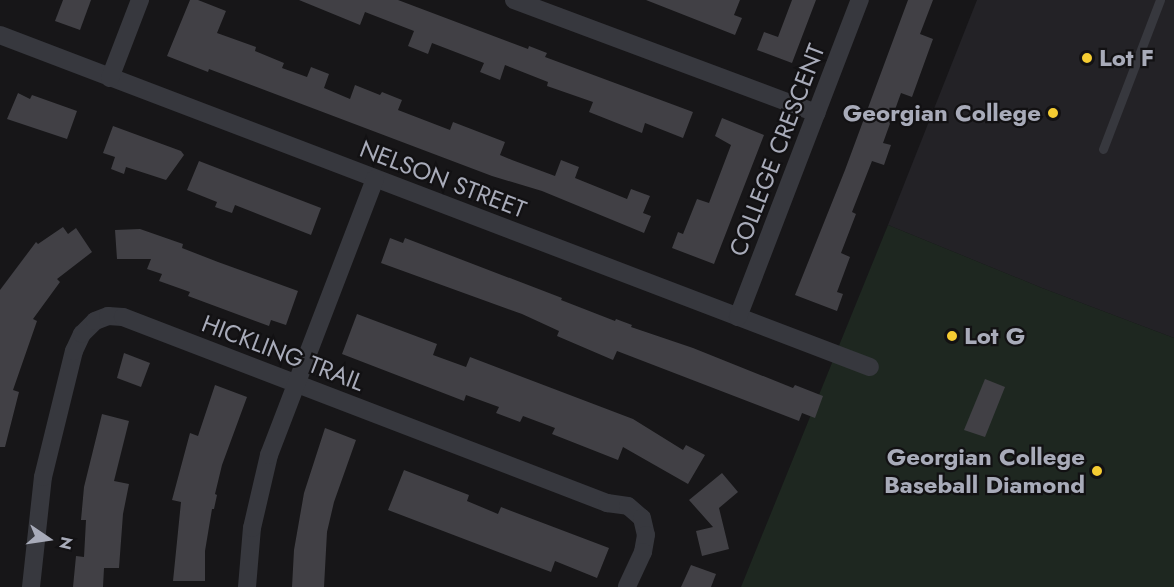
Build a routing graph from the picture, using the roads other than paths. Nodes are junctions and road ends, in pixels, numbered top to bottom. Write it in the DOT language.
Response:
graph roads {
  1 [pos="140,0"];
  2 [pos="514,0"];
  3 [pos="860,0"];
  4 [pos="1160,0"];
  5 [pos="0,35"];
  6 [pos="110,78"];
  7 [pos="817,113"];
  8 [pos="1104,149"];
  9 [pos="375,179"];
  10 [pos="738,317"];
  11 [pos="870,367"];
  12 [pos="297,384"];
  13 [pos="31,587"];
  14 [pos="247,587"];
  15 [pos="627,587"];
  1 -- 6 [label="street"];
  2 -- 7 [label="street"];
  3 -- 7 [label="street, COLLEGE CRESCENT"];
  4 -- 8 [label="lane"];
  5 -- 6 [label="street, NELSON STREET"];
  6 -- 9 [label="street, NELSON STREET"];
  7 -- 10 [label="street, COLLEGE CRESCENT"];
  9 -- 10 [label="street, NELSON STREET"];
  9 -- 12 [label="street"];
  10 -- 11 [label="street, NELSON STREET"];
  12 -- 13 [label="street, HICKLING TRAIL"];
  12 -- 14 [label="street"];
  12 -- 15 [label="street, HICKLING TRAIL"];
}
